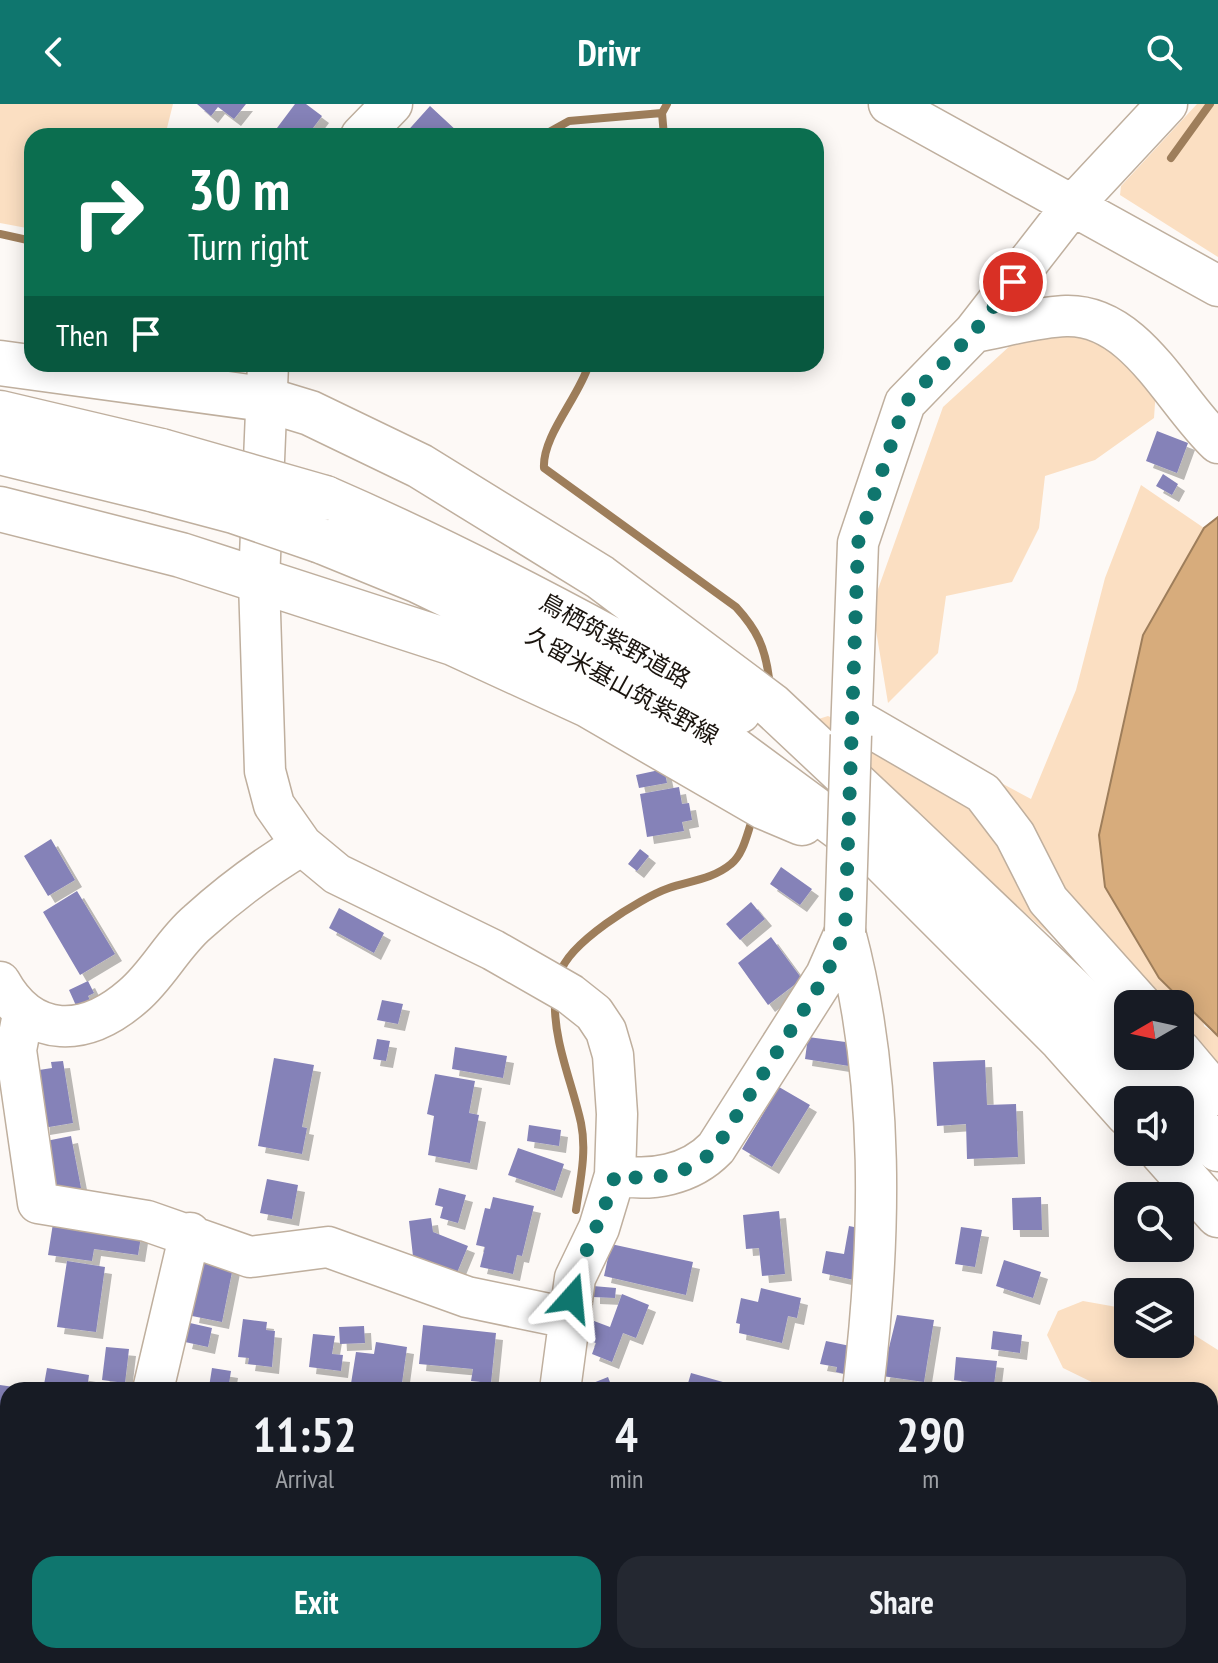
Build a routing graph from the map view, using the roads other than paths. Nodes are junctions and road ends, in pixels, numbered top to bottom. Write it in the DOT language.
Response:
graph roads {
  1 [pos="392,104"];
  2 [pos="889,104"];
  3 [pos="1167,104"];
  4 [pos="369,128"];
  5 [pos="1072,206"];
  6 [pos="1218,286"];
  7 [pos="974,332"];
  8 [pos="0,363"];
  9 [pos="24,365"];
  10 [pos="133,372"];
  11 [pos="266,381"];
  12 [pos="0,413"];
  13 [pos="1218,443"];
  14 [pos="0,452"];
  15 [pos="158,470"];
  16 [pos="0,509"];
  17 [pos="259,581"];
  18 [pos="852,726"];
  19 [pos="890,842"];
  20 [pos="302,845"];
  21 [pos="845,932"];
  22 [pos="0,982"];
  23 [pos="1128,990"];
  24 [pos="23,1014"];
  25 [pos="1114,1033"];
  26 [pos="1194,1067"];
  27 [pos="1147,1070"];
  28 [pos="1161,1086"];
  29 [pos="1218,1095"];
  30 [pos="1114,1098"];
  31 [pos="1194,1122"];
  32 [pos="1218,1149"];
  33 [pos="1174,1166"];
  34 [pos="615,1175"];
  35 [pos="1218,1215"];
  36 [pos="190,1233"];
  37 [pos="568,1318"];
  38 [pos="155,1382"];
  39 [pos="561,1382"];
  40 [pos="864,1382"];
  1 -- 4 [label="street"];
  2 -- 5 [label="street"];
  3 -- 5 [label="street"];
  5 -- 6 [label="street"];
  5 -- 7 [label="street"];
  7 -- 13 [label="street"];
  7 -- 18 [label="street"];
  8 -- 9 [label="main road"];
  10 -- 11 [label="main road"];
  11 -- 17 [label="street"];
  11 -- 19 [label="main road"];
  12 -- 15 [label="main road, 鳥栖筑紫野道路"];
  14 -- 15 [label="main road, 久留米基山筑紫野線"];
  15 -- 19 [label="main road, 久留米基山筑紫野線, bridge"];
  15 -- 19 [label="main road, 鳥栖筑紫野道路, bridge"];
  16 -- 17 [label="main road"];
  17 -- 19 [label="main road"];
  17 -- 20 [label="street"];
  18 -- 21 [label="street, bridge"];
  18 -- 23 [label="street"];
  19 -- 25 [label="main road, 鳥栖筑紫野道路"];
  19 -- 30 [label="main road, 久留米基山筑紫野線"];
  20 -- 24 [label="street"];
  20 -- 34 [label="street"];
  21 -- 34 [label="street"];
  21 -- 40 [label="street"];
  22 -- 24 [label="street"];
  24 -- 36 [label="street"];
  26 -- 29 [label="street"];
  27 -- 28 [label="main road"];
  31 -- 32 [label="main road"];
  33 -- 35 [label="main road"];
  34 -- 37 [label="street"];
  36 -- 37 [label="street"];
  36 -- 38 [label="street"];
  37 -- 39 [label="street"];
}
